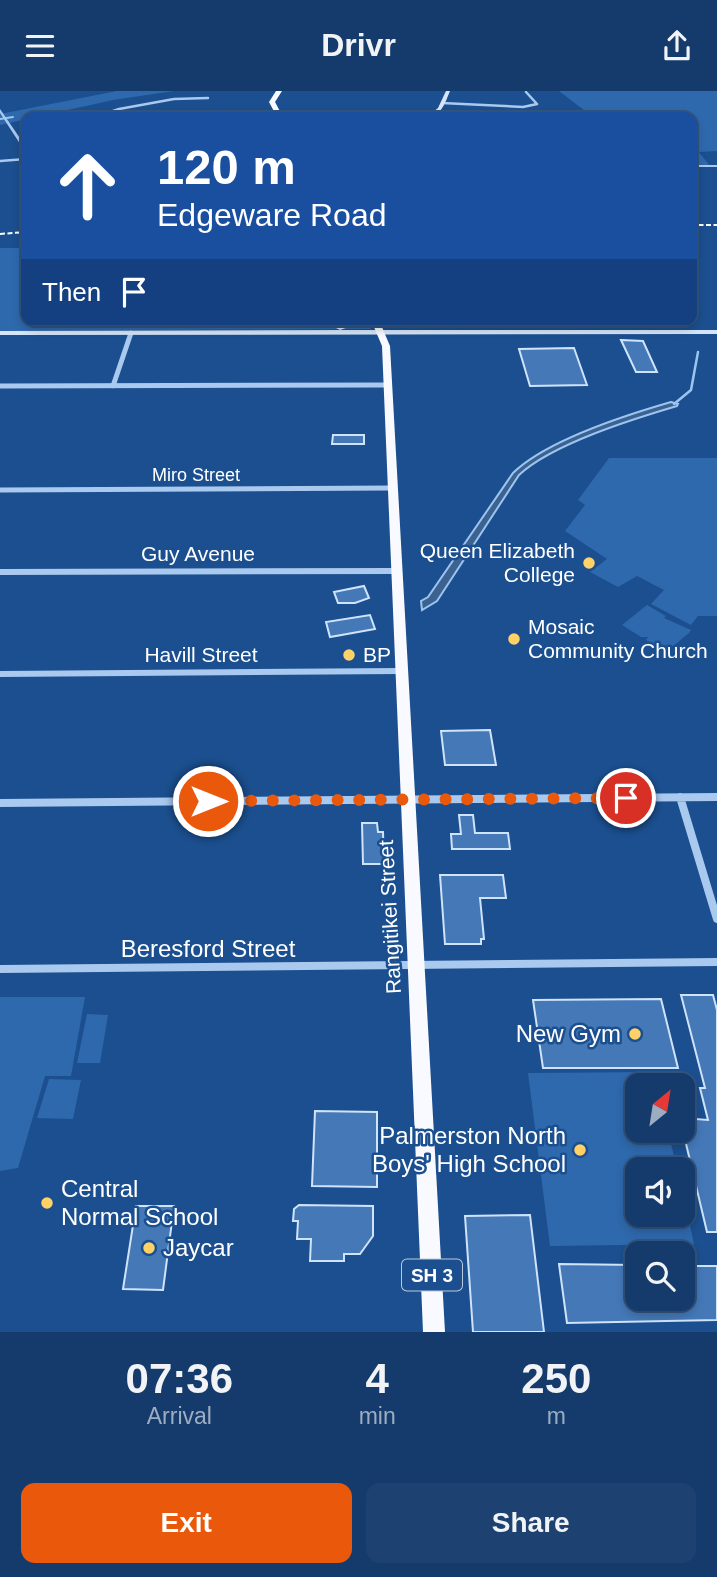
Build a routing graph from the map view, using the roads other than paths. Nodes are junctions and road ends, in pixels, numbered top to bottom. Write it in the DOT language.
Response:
graph roads {
  1 [pos="279,91"];
  2 [pos="448,91"];
  3 [pos="454,91"];
  4 [pos="526,92"];
  5 [pos="208,98"];
  6 [pos="445,103"];
  7 [pos="113,112"];
  8 [pos="277,112"];
  9 [pos="435,112"];
  10 [pos="439,112"];
  11 [pos="3,116"];
  12 [pos="21,143"];
  13 [pos="21,159"];
  14 [pos="0,161"];
  15 [pos="697,166"];
  16 [pos="716,167"];
  17 [pos="338,326"];
  18 [pos="377,326"];
  19 [pos="312,332"];
  20 [pos="717,332"];
  21 [pos="0,333"];
  22 [pos="131,333"];
  23 [pos="450,333"];
  24 [pos="383,339"];
  25 [pos="386,385"];
  26 [pos="0,386"];
  27 [pos="113,386"];
  28 [pos="391,488"];
  29 [pos="0,490"];
  30 [pos="396,571"];
  31 [pos="0,572"];
  32 [pos="401,671"];
  33 [pos="0,674"];
  34 [pos="680,797"];
  35 [pos="717,797"];
  36 [pos="408,799"];
  37 [pos="0,803"];
  38 [pos="717,919"];
  39 [pos="717,962"];
  40 [pos="417,966"];
  41 [pos="0,969"];
  42 [pos="435,1332"];
  1 -- 8 [label="highway"];
  2 -- 6 [label="main road"];
  3 -- 6 [label="main road"];
  4 -- 6 [label="street"];
  5 -- 7 [label="street"];
  6 -- 9 [label="main road"];
  6 -- 10 [label="main road"];
  11 -- 12 [label="street"];
  13 -- 14 [label="street"];
  15 -- 16 [label="street"];
  17 -- 19 [label="main road"];
  18 -- 24 [label="highway, SH 3"];
  19 -- 22 [label="main road"];
  19 -- 24 [label="main road"];
  20 -- 23 [label="main road"];
  21 -- 22 [label="main road"];
  22 -- 27 [label="street"];
  23 -- 24 [label="main road"];
  23 -- 24 [label="main road"];
  24 -- 25 [label="highway, Rangitikei Street / SH 3"];
  25 -- 27 [label="street"];
  25 -- 28 [label="highway, Rangitikei Street / SH 3"];
  26 -- 27 [label="street"];
  28 -- 29 [label="street, Miro Street"];
  28 -- 30 [label="highway, Rangitikei Street / SH 3"];
  30 -- 31 [label="street, Guy Avenue"];
  30 -- 32 [label="highway, Rangitikei Street / SH 3"];
  32 -- 33 [label="street, Havill Street"];
  32 -- 36 [label="highway, Rangitikei Street / SH 3"];
  34 -- 35 [label="street"];
  34 -- 36 [label="street"];
  34 -- 38 [label="street"];
  36 -- 37 [label="street"];
  36 -- 40 [label="highway, Rangitikei Street / SH 3"];
  39 -- 40 [label="street, Beresford Street"];
  40 -- 41 [label="street, Beresford Street"];
  40 -- 42 [label="highway, Rangitikei Street / SH 3"];
}
